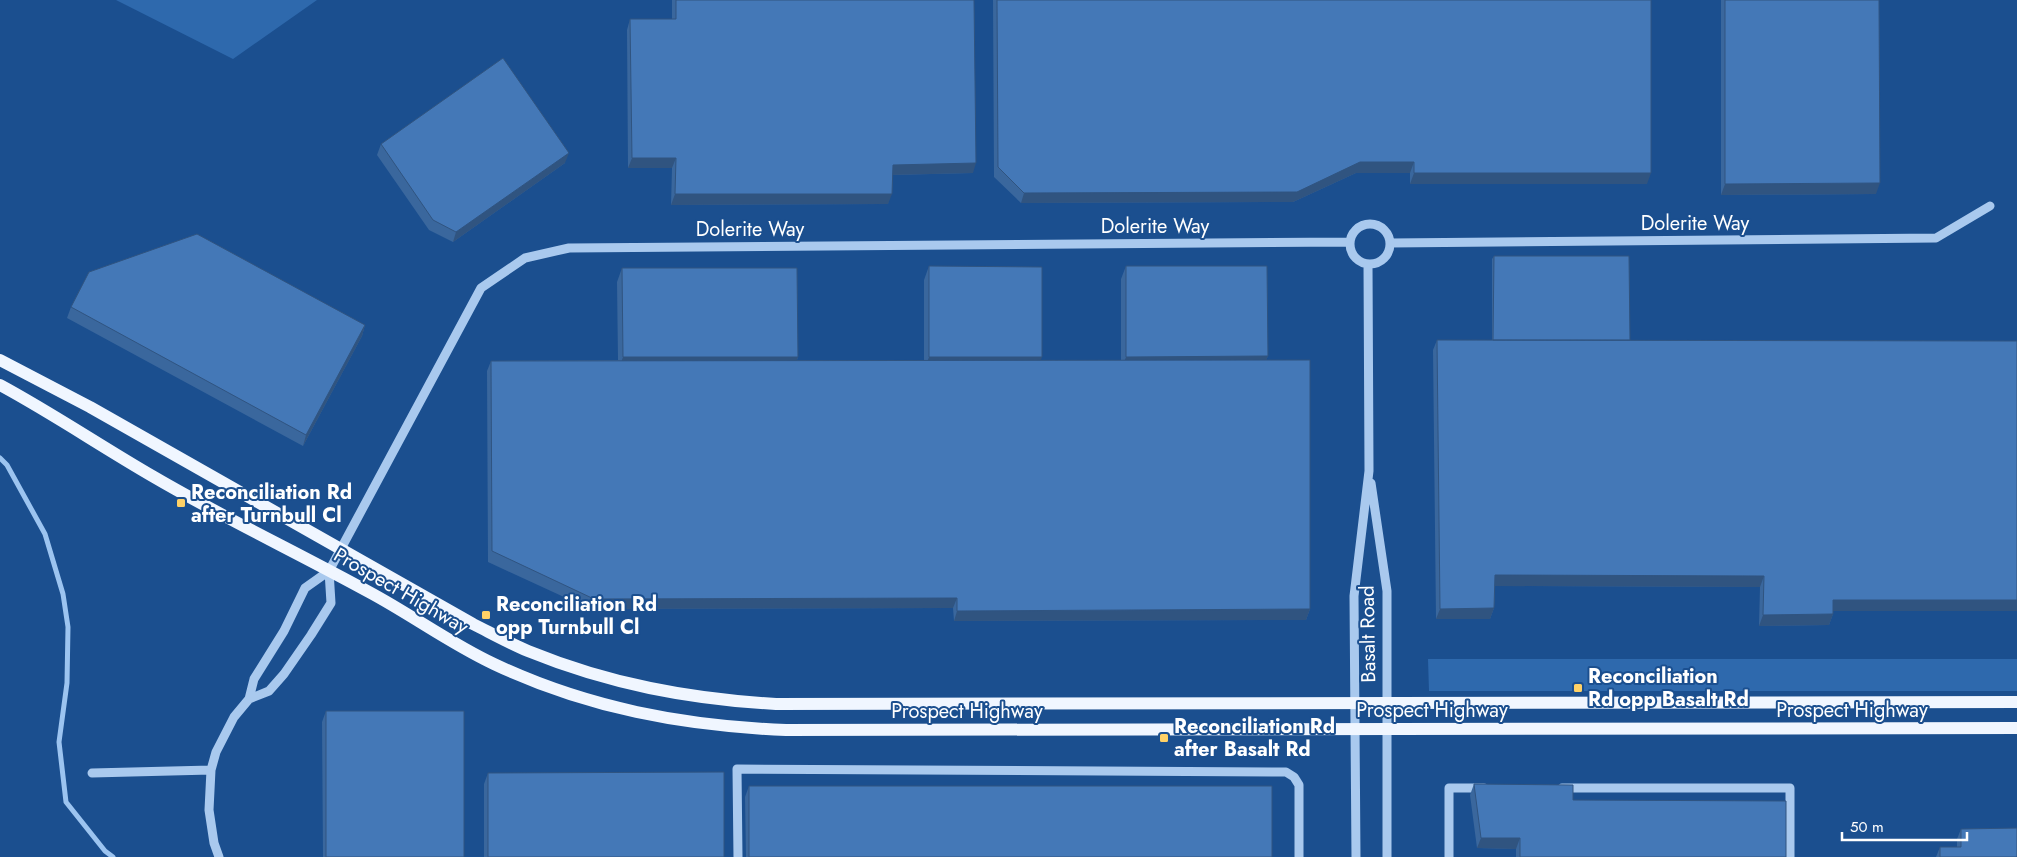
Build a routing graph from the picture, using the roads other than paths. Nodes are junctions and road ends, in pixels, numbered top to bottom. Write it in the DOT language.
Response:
graph roads {
  1 [pos="1990,206"];
  2 [pos="1350,242"];
  3 [pos="1390,243"];
  4 [pos="1368,264"];
  5 [pos="0,360"];
  6 [pos="0,385"];
  7 [pos="1369,471"];
  8 [pos="340,548"];
  9 [pos="329,571"];
  10 [pos="249,699"];
  11 [pos="2017,702"];
  12 [pos="1355,703"];
  13 [pos="1387,703"];
  14 [pos="2017,728"];
  15 [pos="1356,729"];
  16 [pos="1386,729"];
  17 [pos="211,770"];
  18 [pos="92,773"];
  19 [pos="1497,788"];
  20 [pos="1556,788"];
  21 [pos="219,857"];
  22 [pos="738,857"];
  23 [pos="1299,857"];
  24 [pos="1356,857"];
  25 [pos="1387,857"];
  26 [pos="1449,857"];
  27 [pos="1790,857"];
  1 -- 3 [label="street, Dolerite Way"];
  2 -- 3 [label="street"];
  2 -- 4 [label="street"];
  2 -- 8 [label="street, Dolerite Way"];
  3 -- 4 [label="street"];
  4 -- 7 [label="street, Basalt Road"];
  5 -- 8 [label="main road, Prospect Highway"];
  6 -- 9 [label="main road, Prospect Highway"];
  7 -- 12 [label="street, Basalt Road"];
  7 -- 13 [label="street, Basalt Road"];
  8 -- 9 [label="street, Dolerite Way"];
  8 -- 12 [label="main road, Prospect Highway"];
  9 -- 10 [label="street"];
  9 -- 10 [label="street"];
  9 -- 15 [label="main road, Prospect Highway"];
  10 -- 17 [label="street"];
  11 -- 13 [label="main road, Prospect Highway"];
  12 -- 13 [label="main road, Prospect Highway"];
  12 -- 15 [label="street, Basalt Road"];
  13 -- 16 [label="street, Basalt Road"];
  14 -- 16 [label="main road, Prospect Highway"];
  15 -- 16 [label="main road, Prospect Highway"];
  15 -- 24 [label="street, Basalt Road"];
  16 -- 25 [label="street, Basalt Road"];
  17 -- 18 [label="street"];
  17 -- 21 [label="street"];
  19 -- 26 [label="street"];
  20 -- 27 [label="street"];
  22 -- 23 [label="street"];
}
